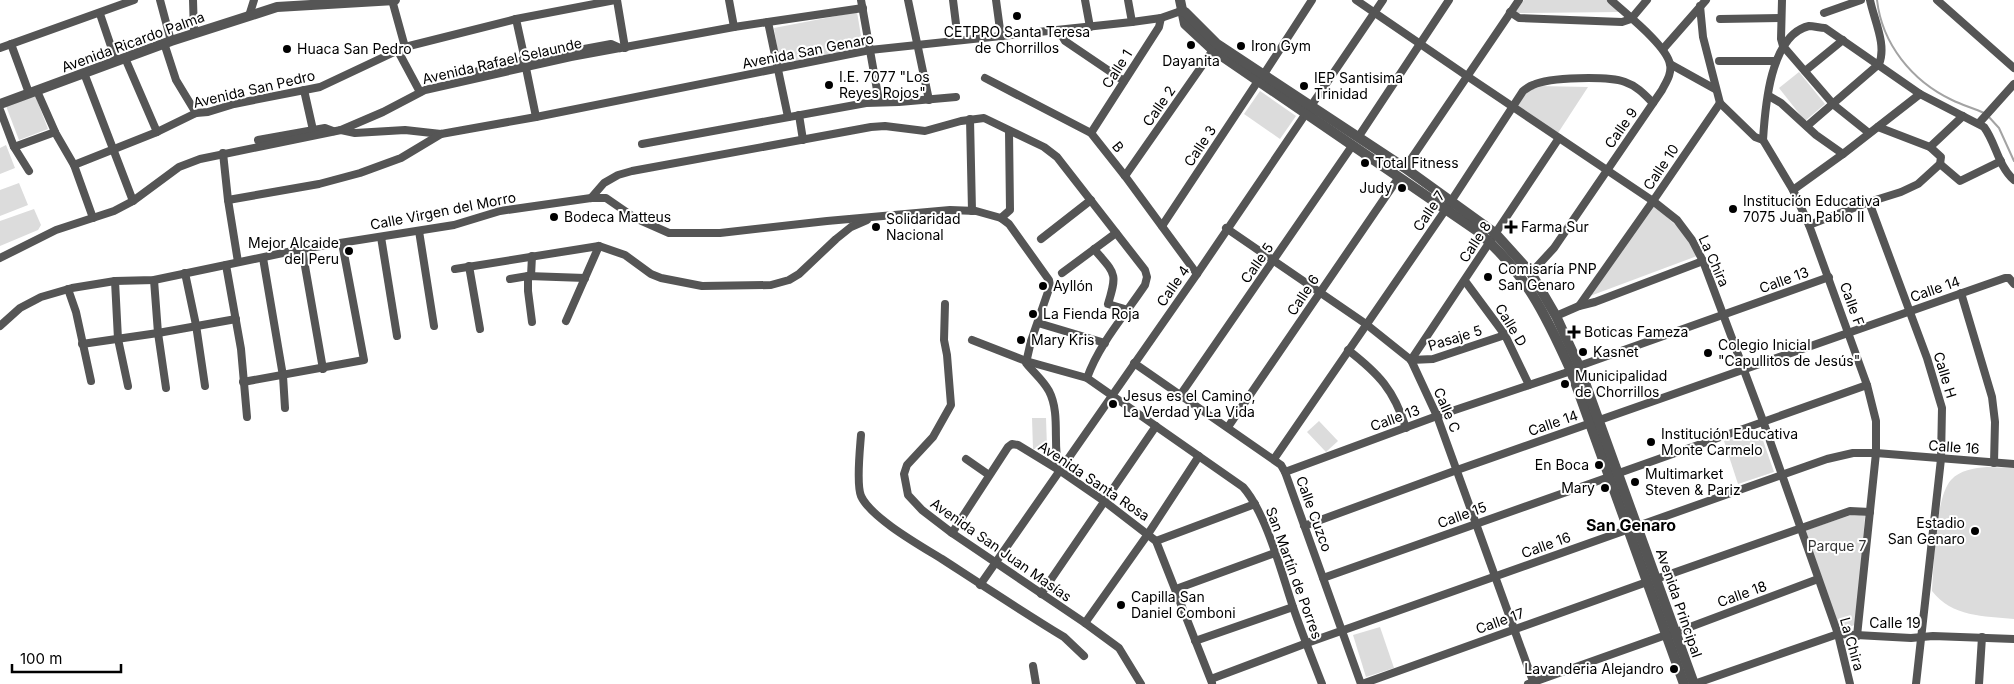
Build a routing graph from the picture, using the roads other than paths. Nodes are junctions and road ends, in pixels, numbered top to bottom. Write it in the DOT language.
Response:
graph roads {
  1 [pos="134,0"];
  2 [pos="160,0"];
  3 [pos="193,0"];
  4 [pos="254,0"];
  5 [pos="393,0"];
  6 [pos="616,0"];
  7 [pos="729,0"];
  8 [pos="908,0"];
  9 [pos="953,0"];
  10 [pos="996,0"];
  11 [pos="1085,0"];
  12 [pos="1128,0"];
  13 [pos="1312,0"];
  14 [pos="1356,0"];
  15 [pos="1383,0"];
  16 [pos="1450,0"];
  17 [pos="1519,0"];
  18 [pos="1611,0"];
  19 [pos="1648,0"];
  20 [pos="1782,0"];
  21 [pos="1861,0"];
  22 [pos="1870,0"];
  23 [pos="1937,0"];
  24 [pos="1703,3"];
  25 [pos="862,4"];
  26 [pos="1180,5"];
  27 [pos="1374,12"];
  28 [pos="1510,12"];
  29 [pos="1824,13"];
  30 [pos="100,14"];
  31 [pos="250,16"];
  32 [pos="1161,18"];
  33 [pos="1782,18"];
  34 [pos="1632,19"];
  35 [pos="1720,19"];
  36 [pos="516,20"];
  37 [pos="768,22"];
  38 [pos="1132,22"];
  39 [pos="734,27"];
  40 [pos="1090,27"];
  41 [pos="1059,31"];
  42 [pos="194,34"];
  43 [pos="1001,37"];
  44 [pos="958,40"];
  45 [pos="1843,40"];
  46 [pos="168,42"];
  47 [pos="11,44"];
  48 [pos="917,44"];
  49 [pos="1420,44"];
  50 [pos="1783,46"];
  51 [pos="0,48"];
  52 [pos="623,48"];
  53 [pos="401,49"];
  54 [pos="1663,49"];
  55 [pos="870,50"];
  56 [pos="1213,50"];
  57 [pos="120,59"];
  58 [pos="1720,61"];
  59 [pos="1776,61"];
  60 [pos="525,64"];
  61 [pos="1670,64"];
  62 [pos="1879,64"];
  63 [pos="2014,68"];
  64 [pos="778,70"];
  65 [pos="1805,71"];
  66 [pos="475,72"];
  67 [pos="84,73"];
  68 [pos="1467,76"];
  69 [pos="985,78"];
  70 [pos="1261,78"];
  71 [pos="1124,81"];
  72 [pos="2014,84"];
  73 [pos="1715,89"];
  74 [pos="304,90"];
  75 [pos="33,92"];
  76 [pos="420,92"];
  77 [pos="1920,94"];
  78 [pos="1768,96"];
  79 [pos="956,97"];
  80 [pos="929,100"];
  81 [pos="879,102"];
  82 [pos="1653,103"];
  83 [pos="1720,103"];
  84 [pos="0,104"];
  85 [pos="1834,105"];
  86 [pos="1513,108"];
  87 [pos="1308,109"];
  88 [pos="0,110"];
  89 [pos="196,114"];
  90 [pos="799,115"];
  91 [pos="1963,116"];
  92 [pos="536,117"];
  93 [pos="788,117"];
  94 [pos="970,119"];
  95 [pos="1979,123"];
  96 [pos="1806,126"];
  97 [pos="1878,127"];
  98 [pos="313,130"];
  99 [pos="338,131"];
  100 [pos="1009,131"];
  101 [pos="55,132"];
  102 [pos="157,132"];
  103 [pos="1091,133"];
  104 [pos="1870,133"];
  105 [pos="441,134"];
  106 [pos="1359,136"];
  107 [pos="1559,138"];
  108 [pos="258,140"];
  109 [pos="803,140"];
  110 [pos="1763,140"];
  111 [pos="642,144"];
  112 [pos="1352,146"];
  113 [pos="14,147"];
  114 [pos="1930,147"];
  115 [pos="114,149"];
  116 [pos="223,153"];
  117 [pos="1843,154"];
  118 [pos="2001,161"];
  119 [pos="1940,164"];
  120 [pos="74,165"];
  121 [pos="1405,168"];
  122 [pos="1606,170"];
  123 [pos="29,171"];
  124 [pos="1125,176"];
  125 [pos="1399,177"];
  126 [pos="2014,180"];
  127 [pos="1793,190"];
  128 [pos="591,198"];
  129 [pos="228,200"];
  130 [pos="1091,200"];
  131 [pos="133,201"];
  132 [pos="1654,201"];
  133 [pos="1869,202"];
  134 [pos="1449,204"];
  135 [pos="972,211"];
  136 [pos="872,217"];
  137 [pos="92,218"];
  138 [pos="1001,218"];
  139 [pos="1809,225"];
  140 [pos="1162,226"];
  141 [pos="1226,228"];
  142 [pos="419,231"];
  143 [pos="1116,232"];
  144 [pos="381,237"];
  145 [pos="1493,238"];
  146 [pos="1041,239"];
  147 [pos="342,243"];
  148 [pos="599,246"];
  149 [pos="1094,249"];
  150 [pos="302,250"];
  151 [pos="532,256"];
  152 [pos="0,258"];
  153 [pos="263,258"];
  154 [pos="1274,260"];
  155 [pos="1703,261"];
  156 [pos="238,262"];
  157 [pos="226,265"];
  158 [pos="469,266"];
  159 [pos="454,269"];
  160 [pos="185,273"];
  161 [pos="1062,273"];
  162 [pos="1531,273"];
  163 [pos="1197,274"];
  164 [pos="530,276"];
  165 [pos="1829,277"];
  166 [pos="585,278"];
  167 [pos="510,279"];
  168 [pos="154,280"];
  169 [pos="1465,280"];
  170 [pos="115,281"];
  171 [pos="2012,281"];
  172 [pos="68,289"];
  173 [pos="1320,293"];
  174 [pos="1961,293"];
  175 [pos="945,304"];
  176 [pos="1579,306"];
  177 [pos="1128,310"];
  178 [pos="1910,311"];
  179 [pos="1724,315"];
  180 [pos="1556,316"];
  181 [pos="236,318"];
  182 [pos="566,321"];
  183 [pos="532,322"];
  184 [pos="1038,323"];
  185 [pos="1366,324"];
  186 [pos="196,325"];
  187 [pos="0,326"];
  188 [pos="434,326"];
  189 [pos="480,329"];
  190 [pos="1848,332"];
  191 [pos="158,333"];
  192 [pos="1505,335"];
  193 [pos="397,336"];
  194 [pos="118,339"];
  195 [pos="972,340"];
  196 [pos="1105,343"];
  197 [pos="82,344"];
  198 [pos="1348,350"];
  199 [pos="1026,360"];
  200 [pos="1411,360"];
  201 [pos="1134,363"];
  202 [pos="1575,368"];
  203 [pos="323,369"];
  204 [pos="1743,369"];
  205 [pos="283,376"];
  206 [pos="1087,378"];
  207 [pos="91,381"];
  208 [pos="243,382"];
  209 [pos="1529,385"];
  210 [pos="1867,385"];
  211 [pos="128,386"];
  212 [pos="205,386"];
  213 [pos="166,388"];
  214 [pos="1181,394"];
  215 [pos="1112,396"];
  216 [pos="285,408"];
  217 [pos="1437,416"];
  218 [pos="246,418"];
  219 [pos="1595,421"];
  220 [pos="1763,422"];
  221 [pos="1156,426"];
  222 [pos="1228,427"];
  223 [pos="1406,428"];
  224 [pos="861,435"];
  225 [pos="1876,453"];
  226 [pos="1200,456"];
  227 [pos="966,459"];
  228 [pos="1274,459"];
  229 [pos="1941,459"];
  230 [pos="1994,462"];
  231 [pos="2014,464"];
  232 [pos="1060,470"];
  233 [pos="1457,470"];
  234 [pos="1286,472"];
  235 [pos="989,475"];
  236 [pos="1614,475"];
  237 [pos="1781,475"];
  238 [pos="1104,501"];
  239 [pos="1255,504"];
  240 [pos="1870,512"];
  241 [pos="1476,523"];
  242 [pos="1304,526"];
  243 [pos="1632,527"];
  244 [pos="1800,529"];
  245 [pos="952,533"];
  246 [pos="1148,534"];
  247 [pos="1156,541"];
  248 [pos="1275,553"];
  249 [pos="996,564"];
  250 [pos="1496,576"];
  251 [pos="1323,578"];
  252 [pos="1818,579"];
  253 [pos="1652,580"];
  254 [pos="980,584"];
  255 [pos="1176,589"];
  256 [pos="1041,594"];
  257 [pos="1293,607"];
  258 [pos="1085,623"];
  259 [pos="1514,630"];
  260 [pos="1342,631"];
  261 [pos="1670,634"];
  262 [pos="1838,634"];
  263 [pos="1857,636"];
  264 [pos="1922,637"];
  265 [pos="1982,637"];
  266 [pos="2014,639"];
  267 [pos="1195,641"];
  268 [pos="1307,643"];
  269 [pos="1084,656"];
  270 [pos="1033,666"];
  271 [pos="1212,682"];
  272 [pos="1532,683"];
  273 [pos="1036,684"];
  274 [pos="1141,684"];
  275 [pos="1322,684"];
  276 [pos="1361,684"];
  277 [pos="1684,684"];
  278 [pos="1694,684"];
  279 [pos="1850,684"];
  280 [pos="1916,684"];
  281 [pos="1979,684"];
  1 -- 30 [label="street"];
  2 -- 46 [label="street"];
  3 -- 42 [label="street"];
  4 -- 31 [label="street"];
  5 -- 31 [label="street, Avenida Ricardo Palma"];
  5 -- 53 [label="street"];
  6 -- 36 [label="street, Avenida San Pedro"];
  6 -- 52 [label="street"];
  7 -- 39 [label="street"];
  8 -- 48 [label="street"];
  9 -- 44 [label="street"];
  10 -- 43 [label="street"];
  11 -- 40 [label="street"];
  12 -- 38 [label="street"];
  13 -- 70 [label="street, Calle 3"];
  14 -- 27 [label="street, La Chira"];
  15 -- 27 [label="street, Calle 4"];
  16 -- 49 [label="street"];
  17 -- 28 [label="street"];
  18 -- 34 [label="street"];
  19 -- 34 [label="street"];
  20 -- 33 [label="street"];
  21 -- 29 [label="street"];
  22 -- 62 [label="street"];
  23 -- 63 [label="street"];
  24 -- 54 [label="street"];
  24 -- 73 [label="street"];
  25 -- 37 [label="street, Avenida Rafael Selaunde"];
  25 -- 55 [label="street"];
  26 -- 32 [label="street, Avenida San Genaro"];
  26 -- 56 [label="street, Avenida Principal"];
  26 -- 70 [label="street, Avenida Principal"];
  27 -- 49 [label="street, La Chira"];
  27 -- 87 [label="street, Calle 4"];
  28 -- 34 [label="street"];
  28 -- 68 [label="street"];
  30 -- 47 [label="street"];
  30 -- 57 [label="street"];
  31 -- 42 [label="street, Avenida Ricardo Palma"];
  32 -- 38 [label="street, Avenida San Genaro"];
  32 -- 71 [label="street, Calle 1"];
  33 -- 35 [label="street"];
  33 -- 50 [label="street"];
  34 -- 54 [label="street"];
  36 -- 53 [label="street, Avenida San Pedro"];
  36 -- 60 [label="street"];
  37 -- 39 [label="street, Avenida Rafael Selaunde"];
  37 -- 64 [label="street"];
  38 -- 40 [label="street, Avenida San Genaro"];
  39 -- 52 [label="street, Avenida Rafael Selaunde"];
  40 -- 41 [label="street, Avenida San Genaro"];
  41 -- 43 [label="street, Avenida San Genaro"];
  41 -- 71 [label="street"];
  42 -- 46 [label="street, Avenida Ricardo Palma"];
  43 -- 44 [label="street, Avenida San Genaro"];
  44 -- 48 [label="street, Avenida San Genaro"];
  45 -- 50 [label="street"];
  45 -- 62 [label="street"];
  45 -- 65 [label="street"];
  46 -- 57 [label="street, Avenida Ricardo Palma"];
  46 -- 89 [label="street"];
  47 -- 51 [label="street"];
  47 -- 75 [label="street"];
  48 -- 55 [label="street, Avenida San Genaro"];
  48 -- 80 [label="street"];
  49 -- 68 [label="street, La Chira"];
  49 -- 106 [label="street"];
  50 -- 59 [label="street"];
  50 -- 65 [label="street"];
  52 -- 60 [label="street, Avenida Rafael Selaunde"];
  53 -- 74 [label="street, Avenida San Pedro"];
  53 -- 76 [label="street"];
  54 -- 61 [label="street"];
  55 -- 64 [label="street, Avenida San Genaro"];
  55 -- 81 [label="street"];
  56 -- 70 [label="street, Avenida Principal"];
  56 -- 124 [label="street, Calle 2"];
  57 -- 67 [label="street, Avenida Ricardo Palma"];
  57 -- 102 [label="street"];
  58 -- 59 [label="street"];
  59 -- 78 [label="street"];
  60 -- 66 [label="street"];
  60 -- 76 [label="street, Avenida Rafael Selaunde"];
  60 -- 92 [label="street"];
  61 -- 73 [label="street"];
  61 -- 82 [label="street, Calle 9"];
  62 -- 77 [label="street"];
  62 -- 85 [label="street"];
  64 -- 92 [label="street, Avenida San Genaro"];
  64 -- 93 [label="street"];
  65 -- 85 [label="street"];
  67 -- 75 [label="street, Avenida Ricardo Palma"];
  67 -- 115 [label="street"];
  68 -- 86 [label="street, La Chira"];
  68 -- 121 [label="street"];
  69 -- 103 [label="street, B"];
  70 -- 87 [label="street, Avenida Principal"];
  70 -- 140 [label="street, Calle 3"];
  71 -- 103 [label="street, Calle 1"];
  72 -- 95 [label="street"];
  73 -- 83 [label="street"];
  74 -- 89 [label="street, Avenida San Pedro"];
  74 -- 98 [label="street"];
  75 -- 84 [label="street, Avenida Ricardo Palma"];
  75 -- 101 [label="street"];
  76 -- 99 [label="street, Avenida Rafael Selaunde"];
  77 -- 91 [label="street"];
  77 -- 97 [label="street"];
  78 -- 96 [label="street"];
  78 -- 110 [label="street"];
  79 -- 80 [label="street"];
  80 -- 81 [label="street"];
  81 -- 90 [label="street"];
  82 -- 86 [label="street, Calle 7"];
  82 -- 122 [label="street, Calle 9"];
  83 -- 110 [label="street, Calle F"];
  83 -- 132 [label="street, Calle 10"];
  85 -- 96 [label="street"];
  85 -- 104 [label="street"];
  86 -- 107 [label="street, La Chira"];
  86 -- 134 [label="street, Calle 7"];
  87 -- 106 [label="street, Avenida Principal"];
  87 -- 112 [label="street, Avenida Principal"];
  87 -- 141 [label="street, Calle 4"];
  88 -- 113 [label="street"];
  89 -- 102 [label="street, Avenida San Pedro"];
  90 -- 93 [label="street"];
  90 -- 109 [label="street"];
  91 -- 95 [label="street"];
  91 -- 114 [label="street"];
  92 -- 105 [label="street, Avenida San Genaro"];
  93 -- 111 [label="street"];
  94 -- 100 [label="street"];
  94 -- 109 [label="street"];
  94 -- 135 [label="street"];
  95 -- 118 [label="street"];
  96 -- 117 [label="street"];
  97 -- 104 [label="street"];
  97 -- 114 [label="street"];
  98 -- 99 [label="street"];
  98 -- 108 [label="street"];
  99 -- 105 [label="street"];
  99 -- 116 [label="street, Avenida Rafael Selaunde"];
  100 -- 130 [label="street"];
  100 -- 138 [label="street"];
  101 -- 113 [label="street"];
  101 -- 120 [label="street"];
  102 -- 115 [label="street, Avenida San Pedro"];
  103 -- 124 [label="street, B"];
  104 -- 117 [label="street"];
  105 -- 129 [label="street"];
  106 -- 121 [label="street, Avenida Principal"];
  107 -- 122 [label="street, La Chira"];
  107 -- 145 [label="street, Calle 8"];
  109 -- 128 [label="street"];
  110 -- 127 [label="street, Calle F"];
  112 -- 125 [label="street, Avenida Principal"];
  112 -- 154 [label="street, Calle 5"];
  113 -- 123 [label="street"];
  114 -- 119 [label="street"];
  115 -- 120 [label="street, Avenida San Pedro"];
  115 -- 131 [label="street"];
  116 -- 129 [label="street"];
  116 -- 131 [label="street, Avenida Rafael Selaunde"];
  117 -- 127 [label="street"];
  118 -- 119 [label="street"];
  118 -- 126 [label="street"];
  119 -- 133 [label="street"];
  120 -- 137 [label="street"];
  121 -- 134 [label="street, Avenida Principal"];
  122 -- 132 [label="street, La Chira"];
  122 -- 162 [label="street, Calle 9"];
  124 -- 140 [label="street, B"];
  125 -- 134 [label="street, Avenida Principal"];
  125 -- 173 [label="street, Calle 6"];
  127 -- 139 [label="street, Calle F"];
  128 -- 136 [label="street, Calle Virgen del Morro"];
  128 -- 142 [label="street, Calle Virgen del Morro"];
  129 -- 156 [label="street"];
  130 -- 143 [label="street"];
  130 -- 146 [label="street"];
  131 -- 137 [label="street, Avenida Rafael Selaunde"];
  132 -- 155 [label="street, La Chira"];
  132 -- 176 [label="street, Calle 10"];
  133 -- 139 [label="street"];
  133 -- 178 [label="street, Calle H"];
  134 -- 145 [label="street, Avenida Principal"];
  134 -- 185 [label="street, Calle 7"];
  135 -- 136 [label="street"];
  135 -- 138 [label="street"];
  136 -- 148 [label="street"];
  137 -- 152 [label="street, Avenida Rafael Selaunde"];
  138 -- 184 [label="street"];
  139 -- 165 [label="street, Calle F"];
  140 -- 163 [label="street, B"];
  141 -- 154 [label="street, Calle C"];
  141 -- 163 [label="street, Calle 4"];
  142 -- 144 [label="street, Calle Virgen del Morro"];
  142 -- 188 [label="street"];
  143 -- 149 [label="street"];
  143 -- 177 [label="street"];
  144 -- 147 [label="street, Calle Virgen del Morro"];
  144 -- 193 [label="street"];
  145 -- 162 [label="street, Avenida Principal"];
  145 -- 169 [label="street, Calle 8"];
  145 -- 202 [label="street, Avenida Principal"];
  147 -- 150 [label="street, Calle Virgen del Morro"];
  147 -- 203 [label="street"];
  148 -- 151 [label="street"];
  148 -- 166 [label="street"];
  149 -- 161 [label="street"];
  149 -- 177 [label="street"];
  150 -- 153 [label="street, Calle Virgen del Morro"];
  150 -- 203 [label="street"];
  151 -- 158 [label="street"];
  151 -- 164 [label="street"];
  153 -- 156 [label="street, Calle Virgen del Morro"];
  153 -- 205 [label="street"];
  154 -- 173 [label="street, Calle C"];
  154 -- 214 [label="street, Calle 5"];
  155 -- 176 [label="street"];
  155 -- 179 [label="street, La Chira"];
  156 -- 157 [label="street, Calle Virgen del Morro"];
  157 -- 160 [label="street, Calle Virgen del Morro"];
  157 -- 181 [label="street"];
  158 -- 159 [label="street"];
  158 -- 189 [label="street"];
  160 -- 168 [label="street, Calle Virgen del Morro"];
  160 -- 186 [label="street"];
  162 -- 180 [label="street, Avenida Principal"];
  163 -- 201 [label="street, Calle 4"];
  164 -- 166 [label="street"];
  164 -- 167 [label="street"];
  164 -- 183 [label="street"];
  165 -- 179 [label="street, Calle 13"];
  165 -- 190 [label="street, Calle F"];
  166 -- 182 [label="street"];
  168 -- 170 [label="street, Calle Virgen del Morro"];
  168 -- 191 [label="street"];
  169 -- 192 [label="street, Calle D"];
  169 -- 200 [label="street, Calle 8"];
  170 -- 172 [label="street, Calle Virgen del Morro"];
  170 -- 194 [label="street"];
  171 -- 174 [label="street, Calle 14"];
  172 -- 187 [label="street, Calle Virgen del Morro"];
  172 -- 197 [label="street"];
  173 -- 185 [label="street, Calle C"];
  173 -- 222 [label="street, Calle 6"];
  174 -- 178 [label="street, Calle 14"];
  174 -- 230 [label="street"];
  175 -- 245 [label="street, Avenida San Juan Masías"];
  176 -- 180 [label="street"];
  177 -- 196 [label="street"];
  178 -- 190 [label="street, Calle 14"];
  178 -- 229 [label="street, Calle H"];
  179 -- 202 [label="street, Calle 13"];
  179 -- 204 [label="street, La Chira"];
  180 -- 202 [label="street, Avenida Principal"];
  181 -- 186 [label="street"];
  181 -- 208 [label="street"];
  184 -- 196 [label="street"];
  184 -- 199 [label="street"];
  185 -- 198 [label="street, Calle 7"];
  185 -- 200 [label="street, Calle C"];
  186 -- 191 [label="street"];
  186 -- 212 [label="street"];
  190 -- 204 [label="street, Calle 14"];
  190 -- 210 [label="street, Calle F"];
  191 -- 194 [label="street"];
  191 -- 213 [label="street"];
  192 -- 200 [label="street, Pasaje 5"];
  192 -- 209 [label="street, Calle D"];
  194 -- 197 [label="street"];
  194 -- 211 [label="street"];
  195 -- 199 [label="street, San Martín de Porres"];
  196 -- 206 [label="street"];
  197 -- 207 [label="street"];
  198 -- 223 [label="street"];
  198 -- 228 [label="street, Calle 7"];
  199 -- 206 [label="street, San Martín de Porres"];
  199 -- 232 [label="street"];
  200 -- 217 [label="street, Calle C"];
  201 -- 214 [label="street, Calle Cuzco"];
  201 -- 215 [label="street, Calle 4"];
  202 -- 209 [label="street, Calle 13"];
  202 -- 219 [label="street, Avenida Principal"];
  203 -- 205 [label="street"];
  204 -- 219 [label="street, Calle 14"];
  204 -- 220 [label="street, La Chira"];
  205 -- 208 [label="street"];
  205 -- 216 [label="street"];
  206 -- 215 [label="street, San Martín de Porres"];
  208 -- 218 [label="street"];
  209 -- 217 [label="street, Calle 13"];
  210 -- 220 [label="street, Calle 15"];
  210 -- 225 [label="street, Calle F"];
  214 -- 222 [label="street, Calle Cuzco"];
  215 -- 221 [label="street, San Martín de Porres"];
  215 -- 232 [label="street, Calle 4"];
  217 -- 223 [label="street, Calle 13"];
  217 -- 233 [label="street, Calle C"];
  219 -- 233 [label="street, Calle 14"];
  219 -- 236 [label="street, Avenida Principal"];
  220 -- 236 [label="street, Calle 15"];
  220 -- 237 [label="street, La Chira"];
  221 -- 226 [label="street, San Martín de Porres"];
  221 -- 238 [label="street"];
  222 -- 228 [label="street, Calle Cuzco"];
  223 -- 234 [label="street, Calle 13"];
  224 -- 254 [label="street"];
  225 -- 229 [label="street, Calle 16"];
  225 -- 237 [label="street, Calle 16"];
  225 -- 240 [label="street, Calle F"];
  226 -- 239 [label="street, San Martín de Porres"];
  226 -- 246 [label="street"];
  227 -- 235 [label="street"];
  228 -- 234 [label="street, Calle Cuzco"];
  229 -- 230 [label="street, Calle 16"];
  229 -- 264 [label="street, Calle H"];
  230 -- 231 [label="street, Calle 16"];
  232 -- 235 [label="street, Avenida Santa Rosa"];
  232 -- 238 [label="street, Avenida Santa Rosa"];
  232 -- 249 [label="street, Calle 4"];
  233 -- 241 [label="street, Calle C"];
  233 -- 242 [label="street, Calle 14"];
  234 -- 242 [label="street, Calle Cuzco"];
  235 -- 245 [label="street"];
  236 -- 241 [label="street, Calle 15"];
  236 -- 243 [label="street, Avenida Principal"];
  237 -- 243 [label="street, Calle 16"];
  237 -- 244 [label="street, La Chira"];
  238 -- 246 [label="street, Avenida Santa Rosa"];
  238 -- 256 [label="street"];
  239 -- 247 [label="street"];
  239 -- 248 [label="street, San Martín de Porres"];
  240 -- 244 [label="street, Calle 17"];
  240 -- 263 [label="street, Calle F"];
  241 -- 250 [label="street, Calle C"];
  241 -- 251 [label="street, Calle 15"];
  242 -- 251 [label="street, Calle Cuzco"];
  243 -- 250 [label="street, Calle 16"];
  243 -- 253 [label="street, Avenida Principal"];
  244 -- 252 [label="street, La Chira"];
  244 -- 253 [label="street, Calle 17"];
  245 -- 249 [label="street, Avenida San Juan Masías"];
  246 -- 247 [label="street, Avenida Santa Rosa"];
  246 -- 258 [label="street"];
  247 -- 255 [label="street, Avenida Santa Rosa"];
  248 -- 255 [label="street"];
  248 -- 257 [label="street, San Martín de Porres"];
  249 -- 254 [label="street, Calle 4"];
  249 -- 256 [label="street, Avenida San Juan Masías"];
  250 -- 259 [label="street, Calle C"];
  250 -- 260 [label="street, Calle 16"];
  251 -- 260 [label="street, Calle Cuzco"];
  252 -- 261 [label="street, Calle 18"];
  252 -- 262 [label="street, La Chira"];
  253 -- 259 [label="street, Calle 17"];
  253 -- 261 [label="street, Avenida Principal"];
  254 -- 269 [label="street"];
  255 -- 267 [label="street, Avenida Santa Rosa"];
  256 -- 258 [label="street, Avenida San Juan Masías"];
  257 -- 267 [label="street"];
  257 -- 268 [label="street, San Martín de Porres"];
  258 -- 274 [label="street, Avenida San Juan Masías"];
  259 -- 272 [label="street, Calle C"];
  259 -- 276 [label="street, Calle 17"];
  260 -- 268 [label="street, Calle 16"];
  260 -- 276 [label="street, Calle Cuzco"];
  261 -- 272 [label="street, Calle 18"];
  261 -- 277 [label="street, Avenida Principal"];
  261 -- 278 [label="street, Avenida Principal"];
  262 -- 263 [label="street, Calle 19"];
  262 -- 278 [label="street, Calle 19"];
  262 -- 279 [label="street, La Chira"];
  263 -- 264 [label="street, Calle 19"];
  264 -- 265 [label="street, Calle 19"];
  264 -- 280 [label="street, Calle H"];
  265 -- 266 [label="street, Calle 19"];
  265 -- 281 [label="street"];
  267 -- 271 [label="street, Avenida Santa Rosa"];
  268 -- 271 [label="street, Calle 16"];
  268 -- 275 [label="street, San Martín de Porres"];
  270 -- 273 [label="street"];
}
